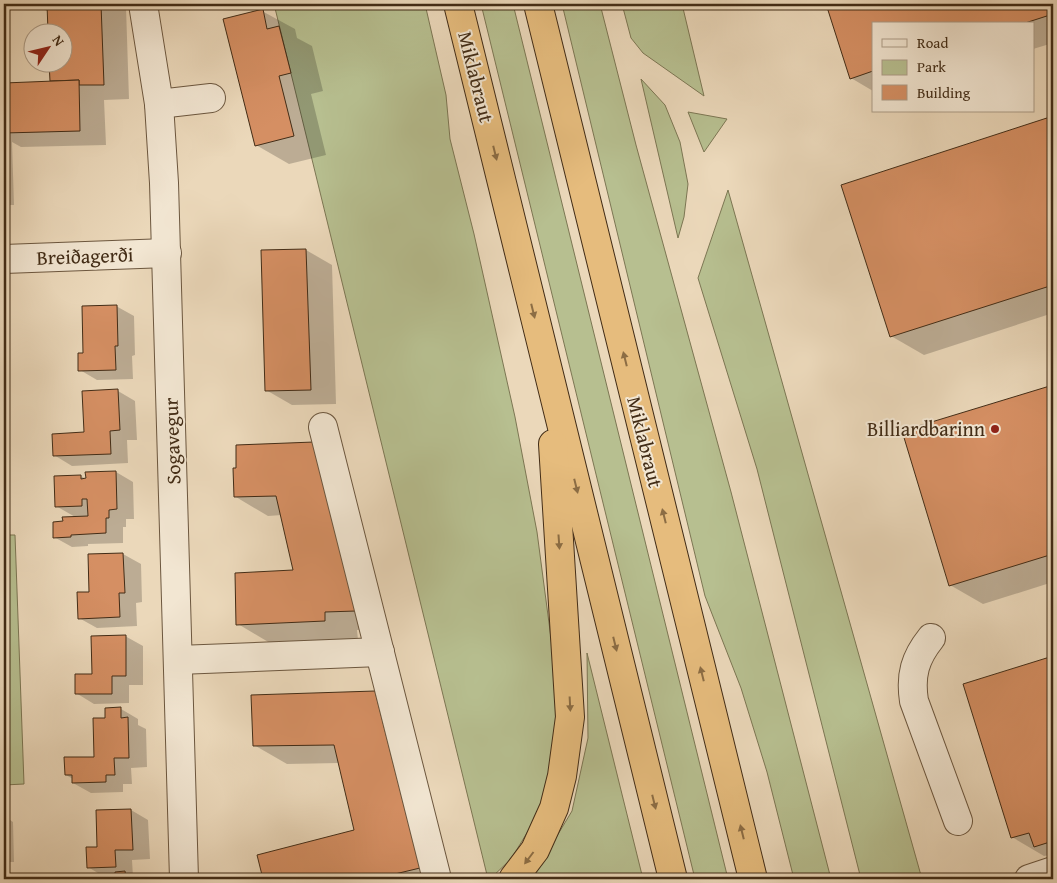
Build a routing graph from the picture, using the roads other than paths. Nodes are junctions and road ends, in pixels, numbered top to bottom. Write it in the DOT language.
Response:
graph roads {
  1 [pos="143,4"];
  2 [pos="458,4"];
  3 [pos="538,4"];
  4 [pos="211,98"];
  5 [pos="159,104"];
  6 [pos="167,253"];
  7 [pos="4,258"];
  8 [pos="548,371"];
  9 [pos="323,427"];
  10 [pos="931,638"];
  11 [pos="380,652"];
  12 [pos="178,660"];
  13 [pos="958,821"];
  14 [pos="1053,871"];
  15 [pos="436,875"];
  16 [pos="184,879"];
  17 [pos="513,879"];
  18 [pos="673,879"];
  19 [pos="753,879"];
  20 [pos="1029,879"];
  1 -- 5 [label="street, Sogavegur"];
  2 -- 8 [label="highway, Miklabraut, one-way"];
  19 -- 3 [label="highway, Miklabraut, one-way"];
  4 -- 5 [label="street"];
  5 -- 6 [label="street, Sogavegur"];
  6 -- 7 [label="street, Breiðagerði"];
  6 -- 12 [label="street, Sogavegur"];
  8 -- 17 [label="highway, one-way"];
  8 -- 18 [label="highway, Miklabraut, one-way"];
  9 -- 11 [label="street"];
  10 -- 13 [label="street"];
  11 -- 12 [label="street"];
  11 -- 15 [label="street"];
  12 -- 16 [label="street, Sogavegur"];
  14 -- 20 [label="street"];
}
